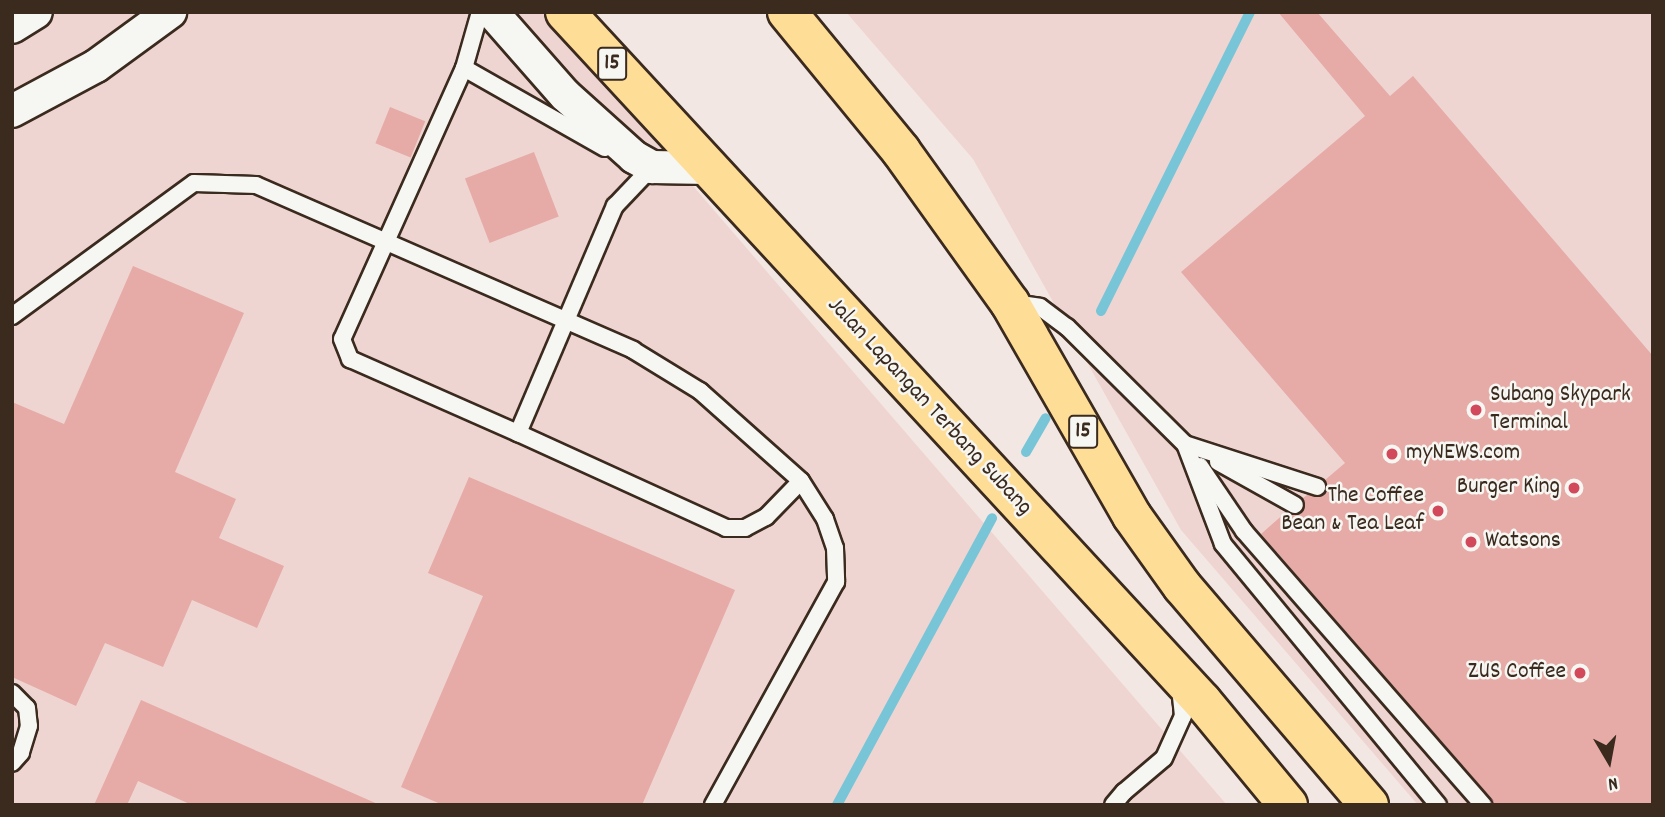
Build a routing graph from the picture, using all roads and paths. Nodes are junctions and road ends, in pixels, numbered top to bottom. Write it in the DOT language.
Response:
graph roads {
  1 [pos="36,12"];
  2 [pos="480,12"];
  3 [pos="492,12"];
  4 [pos="565,12"];
  5 [pos="787,12"];
  6 [pos="166,13"];
  7 [pos="12,27"];
  8 [pos="464,68"];
  9 [pos="16,100"];
  10 [pos="708,168"];
  11 [pos="647,173"];
  12 [pos="386,241"];
  13 [pos="1010,303"];
  14 [pos="12,316"];
  15 [pos="568,321"];
  16 [pos="518,433"];
  17 [pos="1185,443"];
  18 [pos="801,481"];
  19 [pos="1317,487"];
  20 [pos="1295,505"];
  21 [pos="1178,676"];
  22 [pos="12,693"];
  23 [pos="12,763"];
  24 [pos="713,805"];
  25 [pos="1113,805"];
  26 [pos="1288,805"];
  27 [pos="1369,805"];
  28 [pos="1438,805"];
  29 [pos="1483,805"];
  1 -- 7 [label="street"];
  2 -- 8 [label="lane"];
  3 -- 11 [label="street"];
  4 -- 10 [label="main road, Jalan Lapangan Terbang Subang / 15"];
  5 -- 13 [label="main road, 15"];
  6 -- 9 [label="street"];
  8 -- 11 [label="lane"];
  8 -- 12 [label="lane"];
  10 -- 11 [label="street"];
  10 -- 21 [label="main road, Jalan Lapangan Terbang Subang / 15"];
  11 -- 15 [label="lane"];
  12 -- 14 [label="lane"];
  12 -- 15 [label="lane"];
  12 -- 16 [label="lane"];
  13 -- 17 [label="lane"];
  13 -- 27 [label="main road, 15"];
  15 -- 16 [label="lane"];
  15 -- 18 [label="lane"];
  16 -- 18 [label="lane"];
  17 -- 19 [label="lane"];
  17 -- 20 [label="lane"];
  17 -- 28 [label="lane"];
  17 -- 29 [label="lane"];
  18 -- 24 [label="lane"];
  21 -- 25 [label="lane"];
  21 -- 26 [label="main road, Jalan Lapangan Terbang Subang / 15"];
  22 -- 23 [label="lane"];
}
